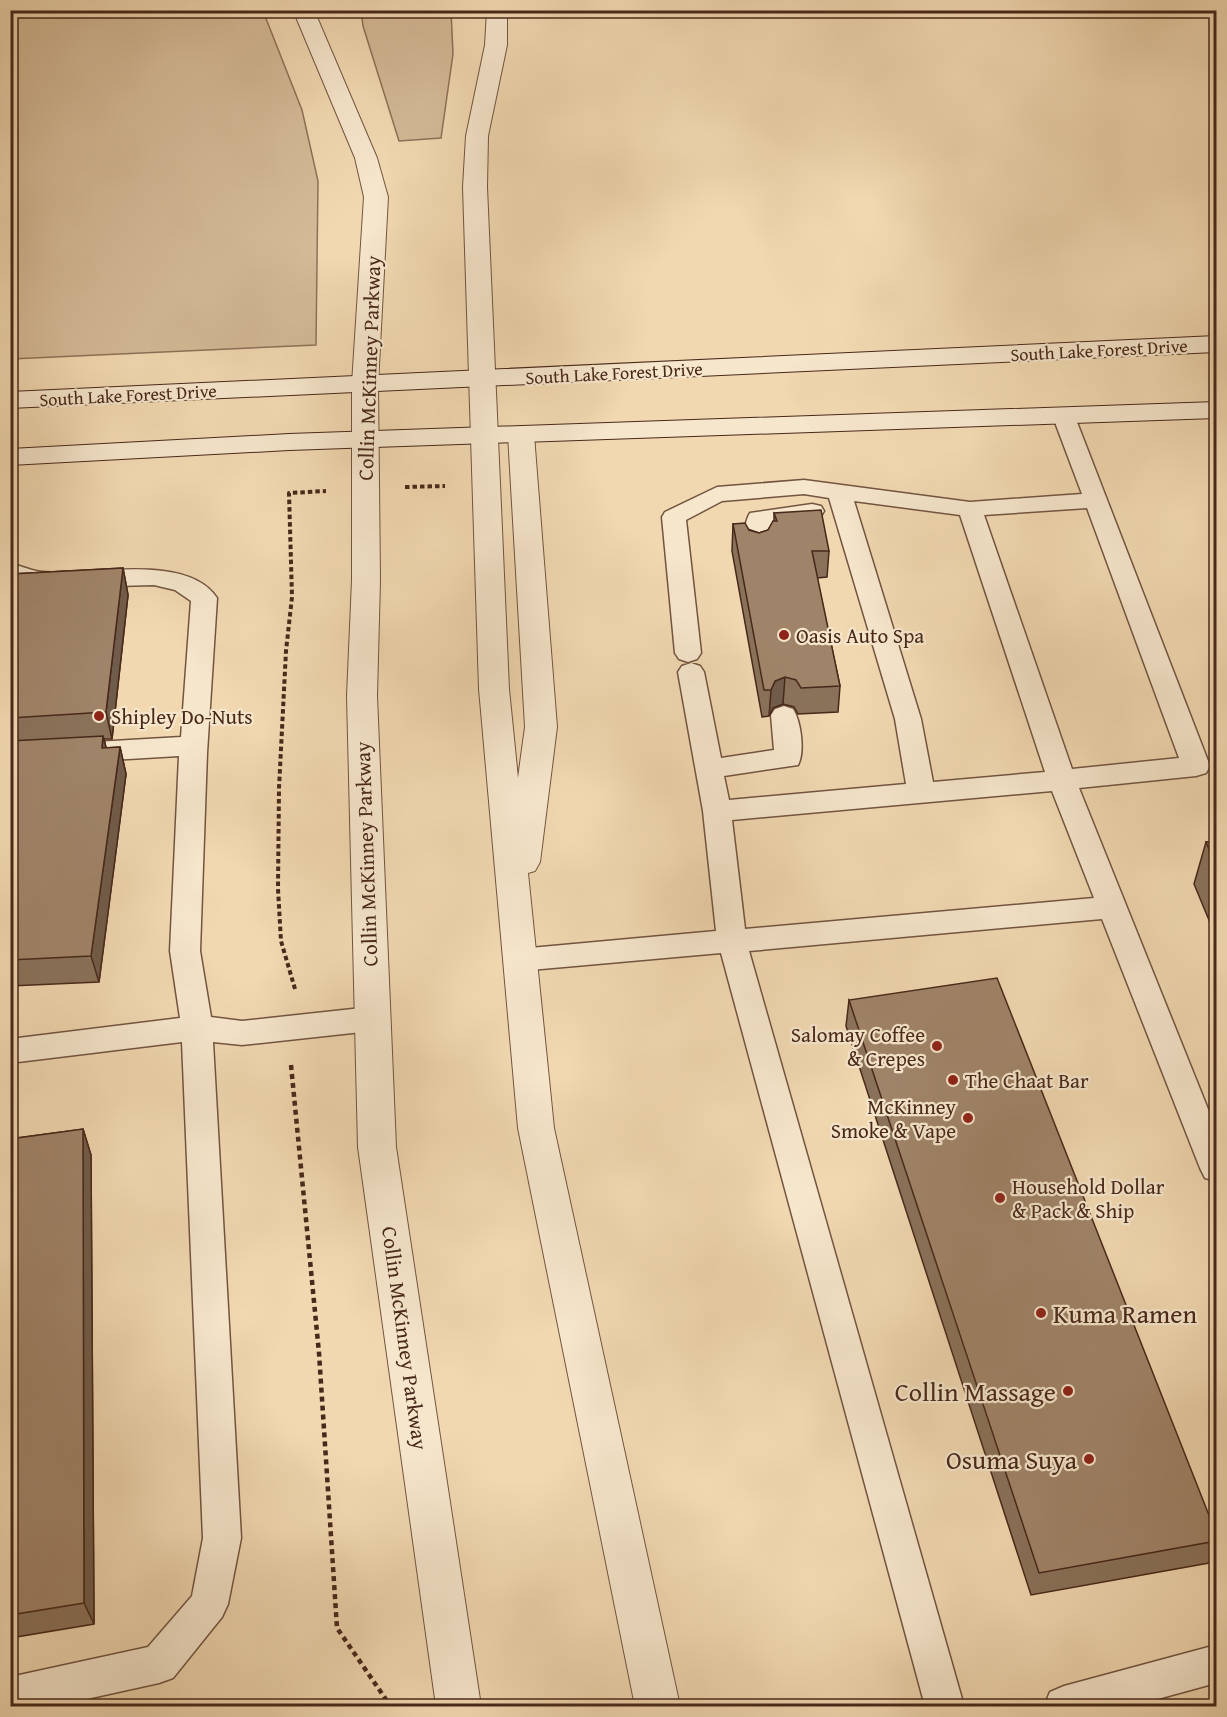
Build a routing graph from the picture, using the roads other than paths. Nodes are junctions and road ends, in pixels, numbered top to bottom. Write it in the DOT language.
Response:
graph roads {
  1 [pos="303,10"];
  2 [pos="497,10"];
  3 [pos="1216,344"];
  4 [pos="484,379"];
  5 [pos="365,384"];
  6 [pos="10,400"];
  7 [pos="1216,410"];
  8 [pos="1064,417"];
  9 [pos="521,435"];
  10 [pos="484,437"];
  11 [pos="365,441"];
  12 [pos="11,458"];
  13 [pos="1096,500"];
  14 [pos="841,501"];
  15 [pos="970,508"];
  16 [pos="757,549"];
  17 [pos="10,571"];
  18 [pos="784,715"];
  19 [pos="194,746"];
  20 [pos="10,757"];
  21 [pos="709,769"];
  22 [pos="1062,780"];
  23 [pos="921,792"];
  24 [pos="717,811"];
  25 [pos="1112,907"];
  26 [pos="516,921"];
  27 [pos="732,941"];
  28 [pos="519,960"];
  29 [pos="371,1019"];
  30 [pos="197,1028"];
  31 [pos="10,1051"];
  32 [pos="1216,1168"];
  33 [pos="1216,1664"];
  34 [pos="10,1697"];
  35 [pos="459,1707"];
  36 [pos="658,1707"];
  37 [pos="944,1707"];
  38 [pos="1064,1707"];
  1 -- 5 [label="street, Collin McKinney Parkway"];
  2 -- 4 [label="street"];
  3 -- 4 [label="street, South Lake Forest Drive"];
  4 -- 5 [label="street, South Lake Forest Drive"];
  4 -- 10 [label="street"];
  5 -- 6 [label="street, South Lake Forest Drive"];
  5 -- 11 [label="street, Collin McKinney Parkway"];
  7 -- 8 [label="street"];
  8 -- 9 [label="street"];
  8 -- 13 [label="lane"];
  9 -- 10 [label="street"];
  9 -- 26 [label="street"];
  10 -- 11 [label="street"];
  10 -- 26 [label="street"];
  11 -- 12 [label="street"];
  11 -- 29 [label="street, Collin McKinney Parkway"];
  13 -- 15 [label="lane"];
  13 -- 22 [label="lane"];
  14 -- 15 [label="lane"];
  14 -- 16 [label="lane"];
  14 -- 21 [label="lane"];
  14 -- 23 [label="lane"];
  15 -- 22 [label="lane"];
  17 -- 19 [label="lane"];
  18 -- 21 [label="lane"];
  19 -- 20 [label="lane"];
  19 -- 30 [label="lane"];
  21 -- 24 [label="lane"];
  22 -- 23 [label="lane"];
  22 -- 25 [label="lane"];
  23 -- 24 [label="lane"];
  24 -- 27 [label="lane"];
  25 -- 27 [label="lane"];
  25 -- 32 [label="lane"];
  26 -- 28 [label="street"];
  27 -- 28 [label="lane"];
  27 -- 37 [label="lane"];
  28 -- 36 [label="street"];
  29 -- 30 [label="lane"];
  29 -- 35 [label="street, Collin McKinney Parkway"];
  30 -- 31 [label="lane"];
  30 -- 34 [label="lane"];
  33 -- 38 [label="lane"];
}
